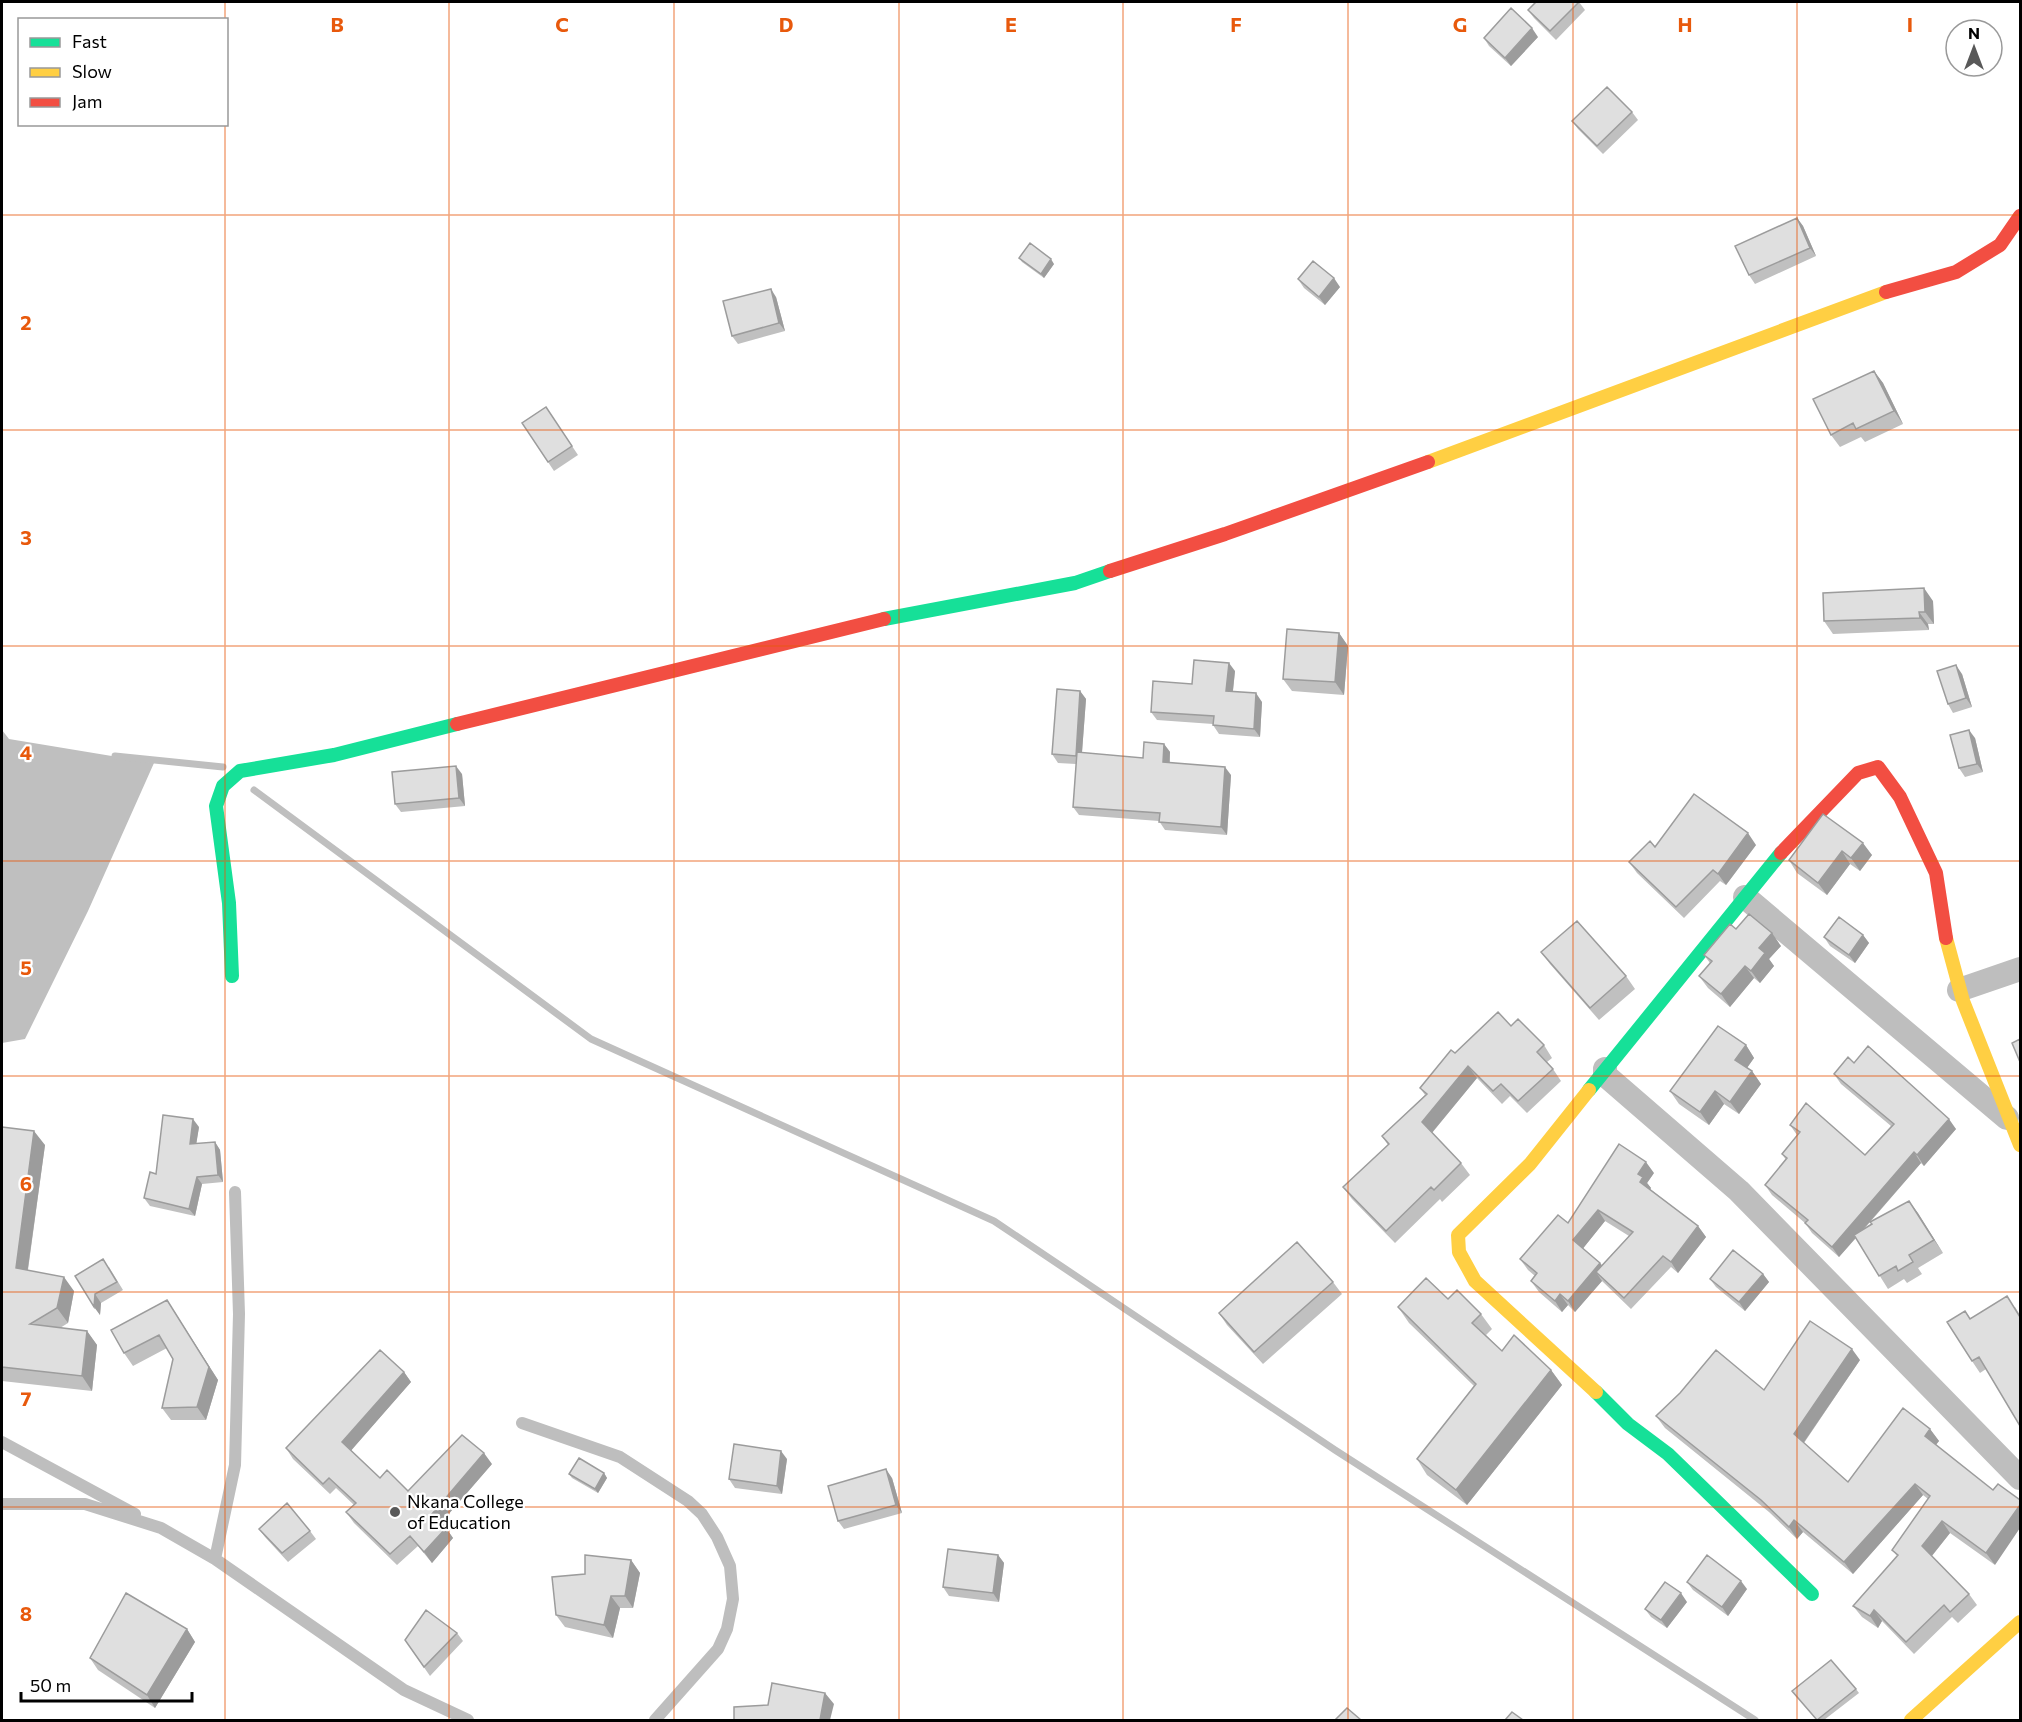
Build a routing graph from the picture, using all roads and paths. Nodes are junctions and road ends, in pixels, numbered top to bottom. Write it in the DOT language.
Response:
graph roads {
  1 [pos="2020,216"];
  2 [pos="1745,897"];
  3 [pos="2020,969"];
  4 [pos="232,976"];
  5 [pos="1959,990"];
  6 [pos="1605,1069"];
  7 [pos="2010,1120"];
  8 [pos="2020,1145"];
  9 [pos="236,1192"];
  10 [pos="522,1423"];
  11 [pos="2,1442"];
  12 [pos="2020,1478"];
  13 [pos="2,1504"];
  14 [pos="161,1528"];
  15 [pos="215,1559"];
  16 [pos="1812,1594"];
  17 [pos="2020,1622"];
  18 [pos="468,1720"];
  19 [pos="655,1720"];
  20 [pos="1911,1720"];
  1 -- 4 [label="street"];
  2 -- 5 [label="street"];
  2 -- 6 [label="street"];
  2 -- 7 [label="street"];
  3 -- 5 [label="street"];
  5 -- 7 [label="street"];
  6 -- 12 [label="street"];
  6 -- 16 [label="street"];
  7 -- 8 [label="street"];
  9 -- 15 [label="lane"];
  10 -- 19 [label="lane"];
  11 -- 14 [label="lane"];
  13 -- 14 [label="lane"];
  14 -- 15 [label="lane"];
  15 -- 18 [label="lane"];
  17 -- 20 [label="street"];
}
